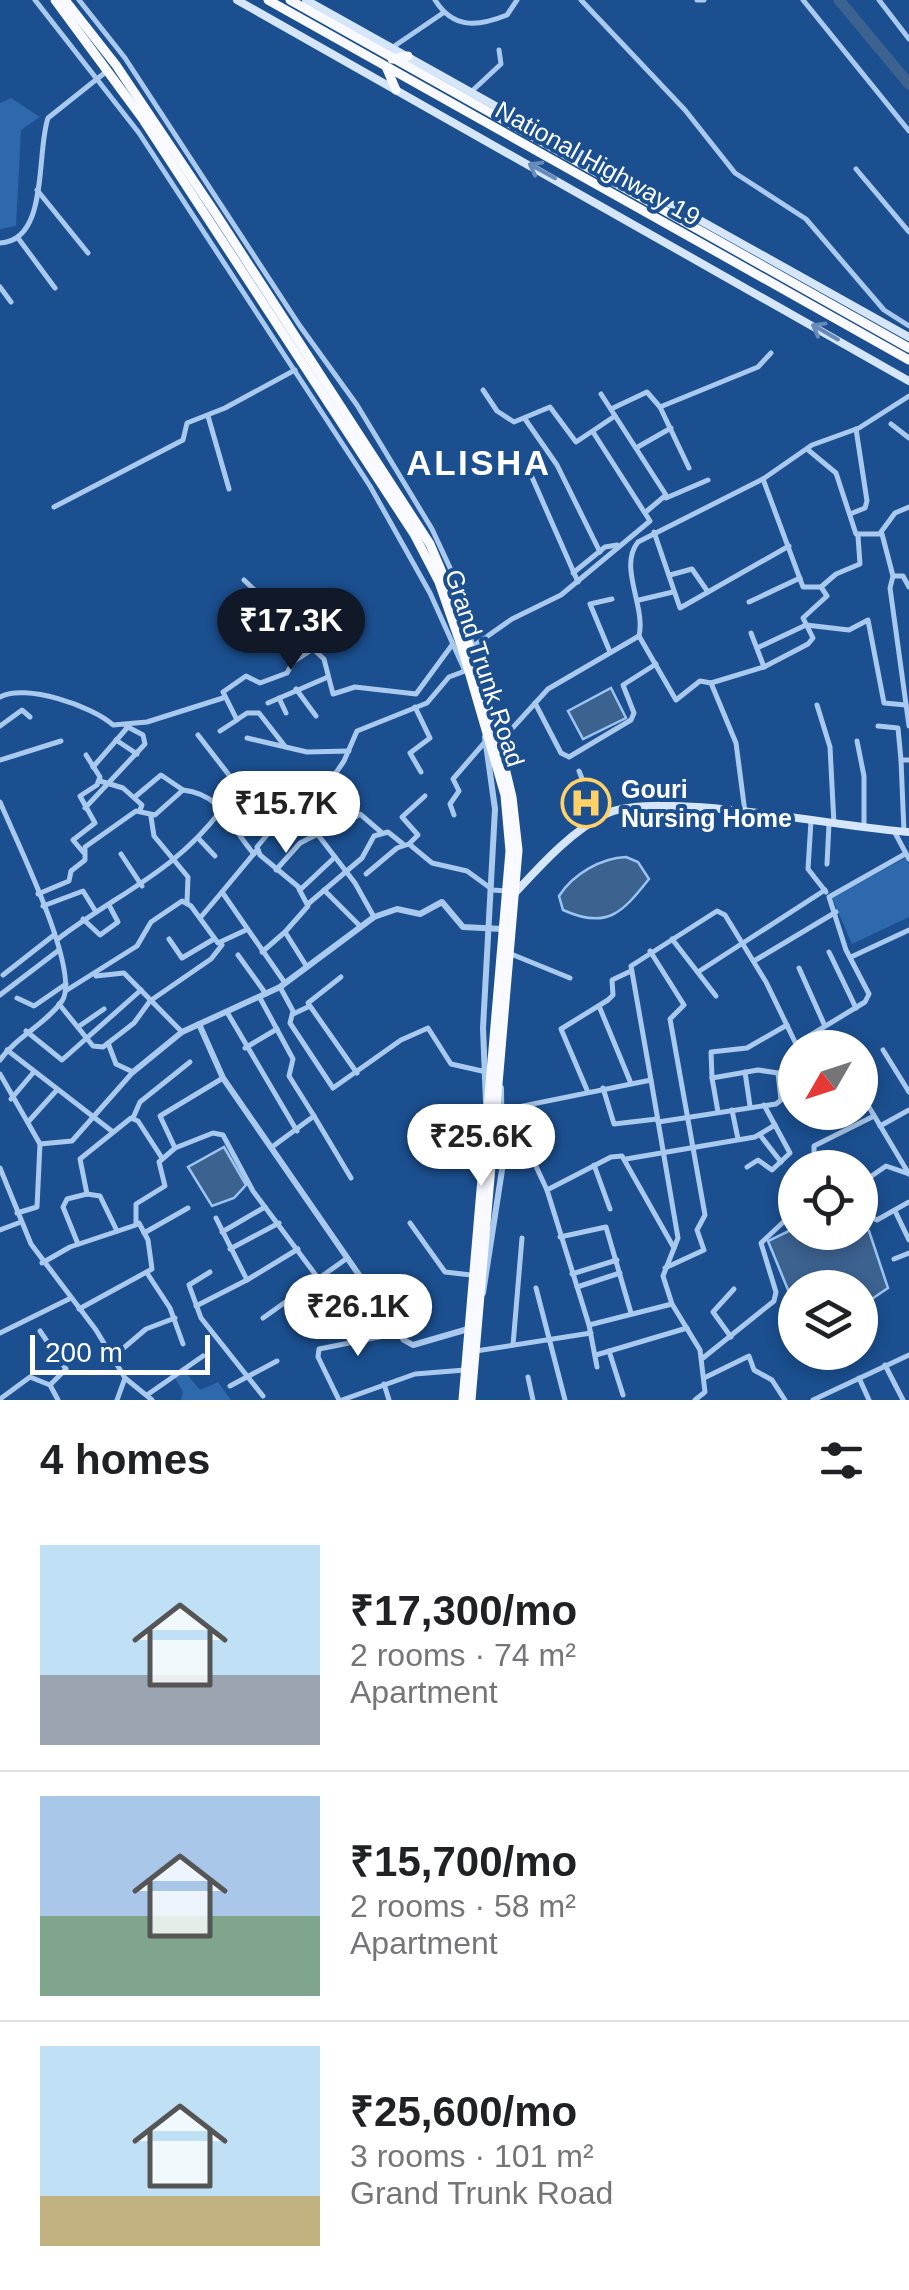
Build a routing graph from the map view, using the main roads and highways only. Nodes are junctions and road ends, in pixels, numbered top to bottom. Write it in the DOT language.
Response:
graph roads {
  1 [pos="55,0"];
  2 [pos="65,0"];
  3 [pos="237,0"];
  4 [pos="268,0"];
  5 [pos="290,0"];
  6 [pos="306,0"];
  7 [pos="408,56"];
  8 [pos="390,58"];
  9 [pos="112,68"];
  10 [pos="396,90"];
  11 [pos="909,336"];
  12 [pos="909,348"];
  13 [pos="909,360"];
  14 [pos="909,381"];
  15 [pos="492,744"];
  16 [pos="902,832"];
  17 [pos="510,892"];
  18 [pos="501,929"];
  19 [pos="467,1400"];
  1 -- 9 [label="highway, Grand Trunk Road"];
  2 -- 9 [label="highway, Grand Trunk Road"];
  3 -- 10 [label="main road"];
  4 -- 8 [label="highway, National Highway 19"];
  5 -- 8 [label="highway"];
  6 -- 8 [label="main road"];
  7 -- 8 [label="highway"];
  7 -- 11 [label="main road"];
  8 -- 10 [label="highway"];
  8 -- 12 [label="highway"];
  8 -- 13 [label="highway, National Highway 19"];
  9 -- 15 [label="highway, Grand Trunk Road"];
  9 -- 15 [label="highway, Grand Trunk Road"];
  14 -- 10 [label="main road, one-way"];
  15 -- 17 [label="highway, Grand Trunk Road"];
  16 -- 17 [label="main road"];
  17 -- 18 [label="highway, Grand Trunk Road"];
  18 -- 19 [label="highway, Grand Trunk Road"];
  18 -- 19 [label="highway, Grand Trunk Road"];
}
